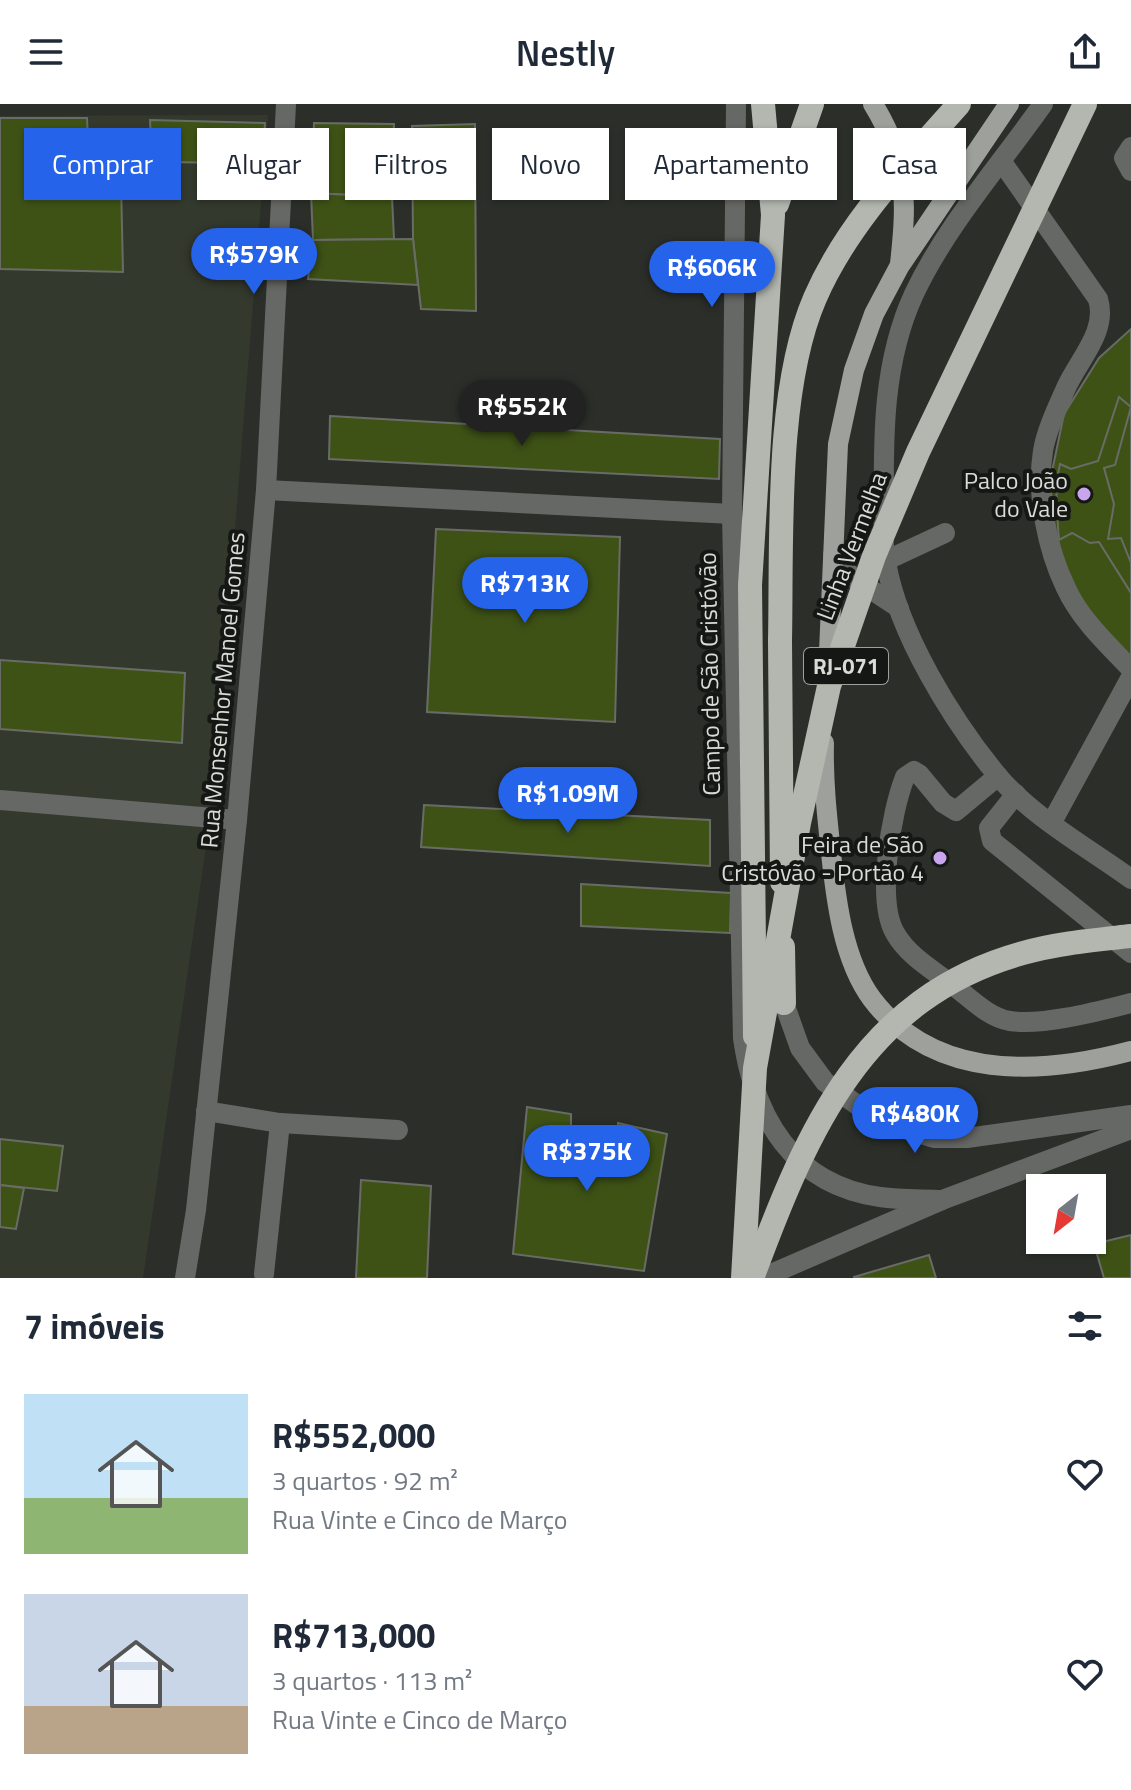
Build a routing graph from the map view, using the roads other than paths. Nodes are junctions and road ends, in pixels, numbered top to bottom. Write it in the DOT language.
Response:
graph roads {
  1 [pos="286,104"];
  2 [pos="736,104"];
  3 [pos="763,104"];
  4 [pos="812,104"];
  5 [pos="873,104"];
  6 [pos="959,104"];
  7 [pos="1009,104"];
  8 [pos="1043,104"];
  9 [pos="1085,104"];
  10 [pos="1094,104"];
  11 [pos="1131,147"];
  12 [pos="1002,162"];
  13 [pos="1131,171"];
  14 [pos="773,215"];
  15 [pos="899,267"];
  16 [pos="266,490"];
  17 [pos="732,514"];
  18 [pos="945,533"];
  19 [pos="833,555"];
  20 [pos="885,561"];
  21 [pos="899,608"];
  22 [pos="1131,669"];
  23 [pos="1131,677"];
  24 [pos="998,776"];
  25 [pos="1016,794"];
  26 [pos="0,800"];
  27 [pos="237,820"];
  28 [pos="1052,822"];
  29 [pos="1131,879"];
  30 [pos="1131,936"];
  31 [pos="1131,953"];
  32 [pos="784,1003"];
  33 [pos="1131,1003"];
  34 [pos="1131,1051"];
  35 [pos="755,1068"];
  36 [pos="206,1111"];
  37 [pos="1131,1115"];
  38 [pos="280,1123"];
  39 [pos="1131,1129"];
  40 [pos="398,1130"];
  41 [pos="942,1200"];
  42 [pos="264,1274"];
  43 [pos="757,1277"];
  44 [pos="185,1278"];
  1 -- 16 [label="street, Rua Monsenhor Manoel Gomes"];
  2 -- 17 [label="street, Campo de São Cristóvão"];
  3 -- 14 [label="highway"];
  4 -- 14 [label="highway"];
  5 -- 15 [label="main road"];
  6 -- 32 [label="highway, bridge"];
  7 -- 15 [label="main road"];
  8 -- 12 [label="street"];
  9 -- 35 [label="highway, Linha Vermelha / RJ-071, bridge"];
  10 -- 43 [label="highway, Linha Vermelha / RJ-071"];
  11 -- 13 [label="street"];
  12 -- 20 [label="street"];
  12 -- 22 [label="street"];
  14 -- 35 [label="highway, bridge"];
  15 -- 19 [label="main road"];
  16 -- 17 [label="street"];
  16 -- 27 [label="street, Rua Monsenhor Manoel Gomes"];
  17 -- 41 [label="street, Campo de São Cristóvão"];
  18 -- 20 [label="street"];
  19 -- 21 [label="street"];
  19 -- 34 [label="main road"];
  20 -- 21 [label="street"];
  21 -- 24 [label="street"];
  23 -- 28 [label="street"];
  24 -- 25 [label="street"];
  24 -- 33 [label="street"];
  25 -- 28 [label="street"];
  25 -- 31 [label="street"];
  26 -- 27 [label="street"];
  27 -- 36 [label="street, Rua Monsenhor Manoel Gomes"];
  28 -- 29 [label="street"];
  30 -- 43 [label="highway, bridge"];
  32 -- 37 [label="street"];
  35 -- 43 [label="highway, Linha Vermelha / RJ-071, bridge"];
  36 -- 38 [label="street"];
  36 -- 44 [label="street, Rua Monsenhor Manoel Gomes"];
  38 -- 40 [label="street"];
  38 -- 42 [label="street"];
  39 -- 41 [label="street, Campo de São Cristóvão"];
  41 -- 43 [label="street"];
}
